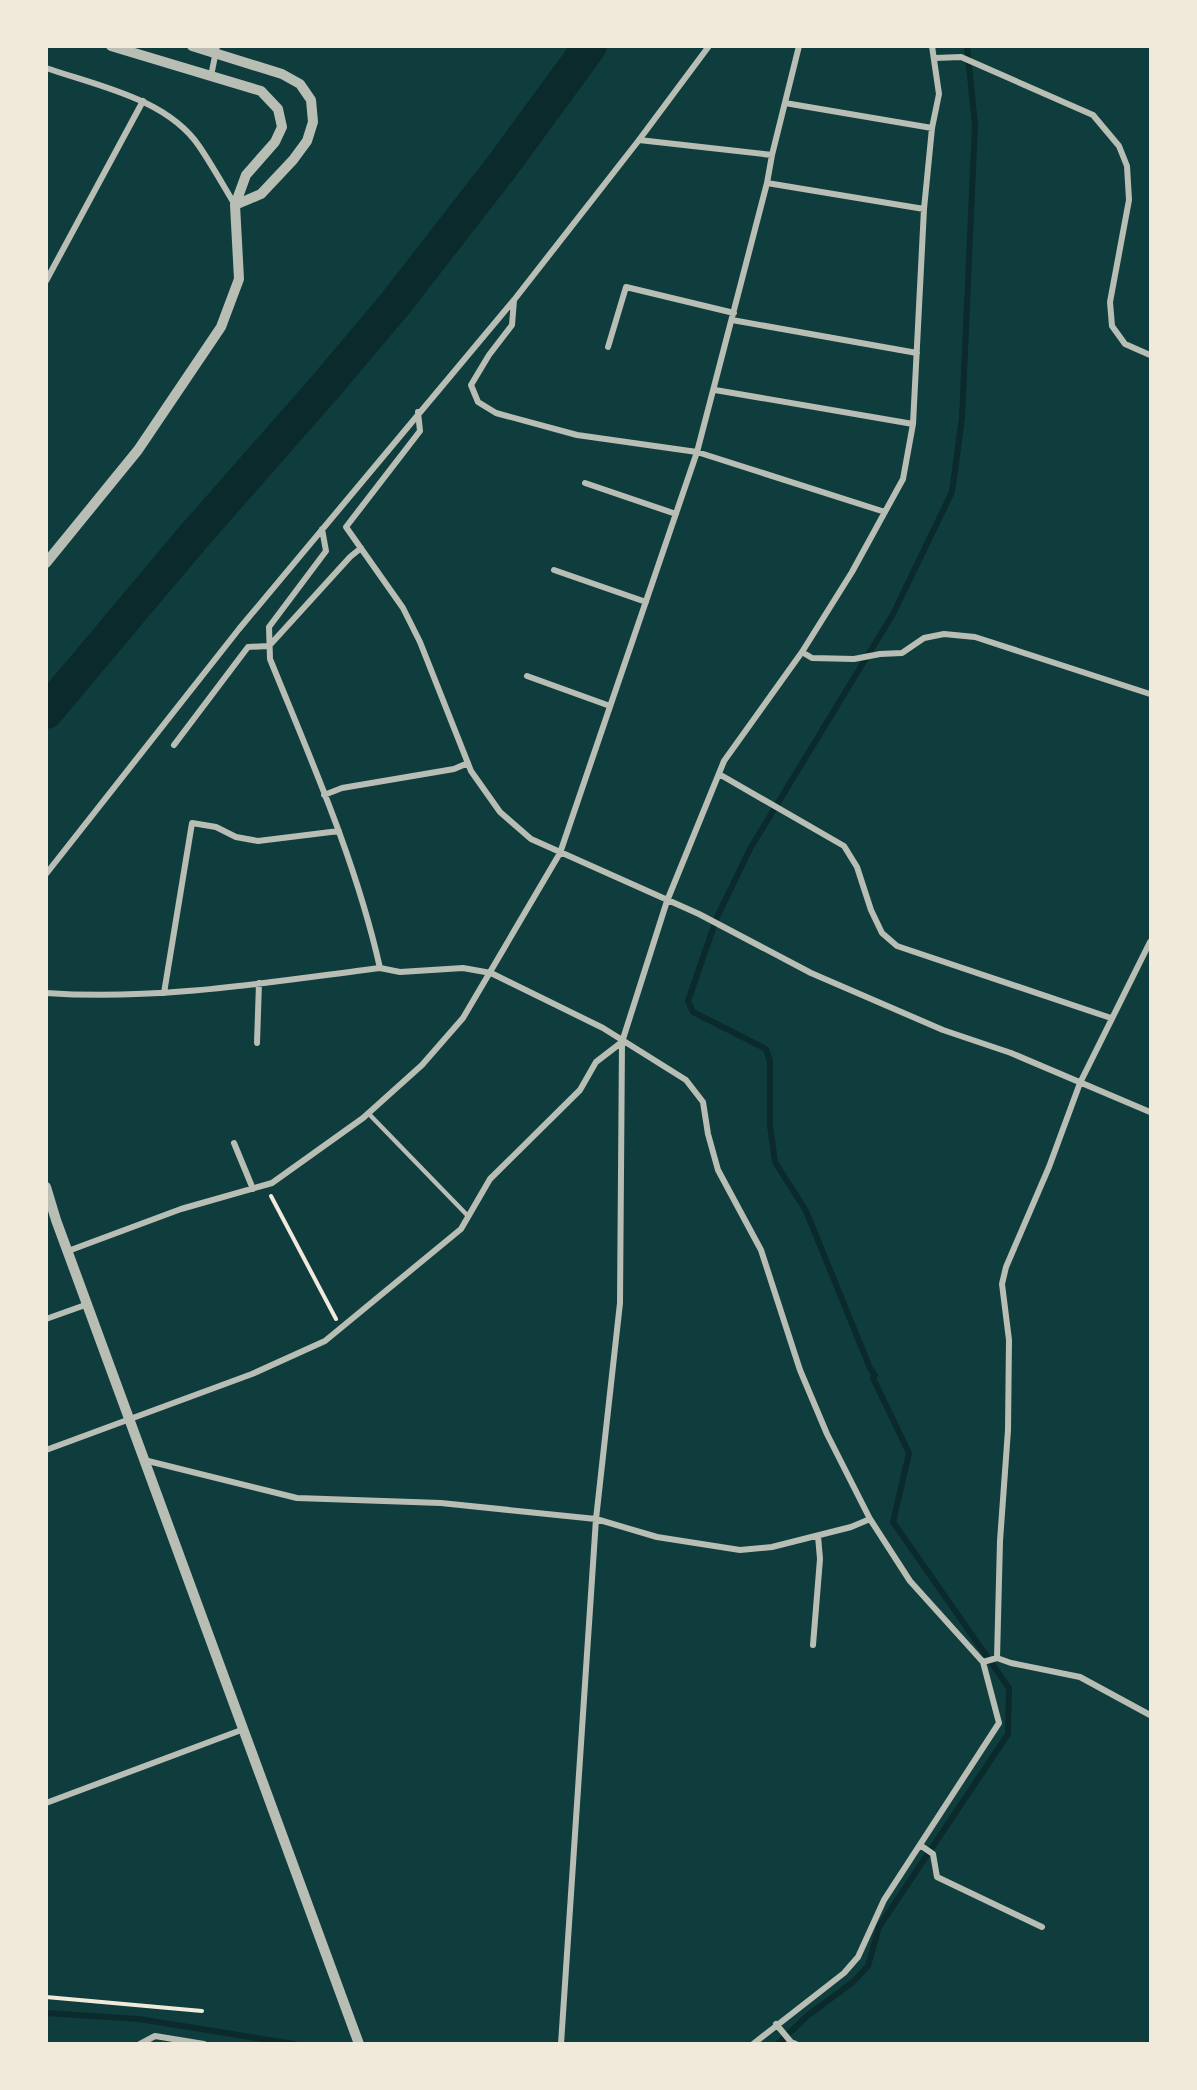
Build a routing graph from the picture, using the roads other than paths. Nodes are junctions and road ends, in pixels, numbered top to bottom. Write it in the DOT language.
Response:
graph roads {
  1 [pos="111,46"];
  2 [pos="192,46"];
  3 [pos="709,46"];
  4 [pos="799,46"];
  5 [pos="932,46"];
  6 [pos="216,50"];
  7 [pos="935,58"];
  8 [pos="46,68"];
  9 [pos="211,76"];
  10 [pos="143,101"];
  11 [pos="785,103"];
  12 [pos="932,128"];
  13 [pos="639,140"];
  14 [pos="772,155"];
  15 [pos="767,183"];
  16 [pos="235,205"];
  17 [pos="924,209"];
  18 [pos="46,281"];
  19 [pos="514,300"];
  20 [pos="733,316"];
  21 [pos="608,347"];
  22 [pos="917,353"];
  23 [pos="1150,355"];
  24 [pos="715,390"];
  25 [pos="418,412"];
  26 [pos="913,424"];
  27 [pos="697,452"];
  28 [pos="585,483"];
  29 [pos="885,512"];
  30 [pos="676,514"];
  31 [pos="322,529"];
  32 [pos="361,548"];
  33 [pos="46,563"];
  34 [pos="554,570"];
  35 [pos="646,602"];
  36 [pos="269,646"];
  37 [pos="802,652"];
  38 [pos="527,676"];
  39 [pos="1150,694"];
  40 [pos="610,706"];
  41 [pos="174,745"];
  42 [pos="468,763"];
  43 [pos="719,774"];
  44 [pos="324,795"];
  45 [pos="339,831"];
  46 [pos="560,853"];
  47 [pos="46,874"];
  48 [pos="667,901"];
  49 [pos="1150,942"];
  50 [pos="380,968"];
  51 [pos="491,973"];
  52 [pos="260,983"];
  53 [pos="46,993"];
  54 [pos="164,993"];
  55 [pos="1111,1018"];
  56 [pos="622,1042"];
  57 [pos="257,1043"];
  58 [pos="1080,1083"];
  59 [pos="1150,1112"];
  60 [pos="368,1113"];
  61 [pos="234,1143"];
  62 [pos="46,1187"];
  63 [pos="253,1189"];
  64 [pos="468,1216"];
  65 [pos="68,1251"];
  66 [pos="88,1304"];
  67 [pos="46,1320"];
  68 [pos="130,1418"];
  69 [pos="46,1450"];
  70 [pos="144,1460"];
  71 [pos="596,1519"];
  72 [pos="870,1519"];
  73 [pos="818,1536"];
  74 [pos="813,1644"];
  75 [pos="997,1658"];
  76 [pos="983,1662"];
  77 [pos="1150,1715"];
  78 [pos="244,1729"];
  79 [pos="46,1803"];
  80 [pos="920,1845"];
  81 [pos="1042,1927"];
  82 [pos="776,2024"];
  83 [pos="140,2043"];
  84 [pos="204,2043"];
  85 [pos="359,2043"];
  86 [pos="561,2043"];
  87 [pos="753,2043"];
  88 [pos="796,2043"];
  1 -- 9 [label="street"];
  2 -- 6 [label="street"];
  3 -- 13 [label="street"];
  4 -- 11 [label="street"];
  5 -- 7 [label="street"];
  6 -- 9 [label="street"];
  6 -- 16 [label="street"];
  7 -- 12 [label="street"];
  7 -- 23 [label="street"];
  8 -- 10 [label="street"];
  9 -- 16 [label="street"];
  10 -- 16 [label="street"];
  10 -- 18 [label="street"];
  11 -- 12 [label="street"];
  11 -- 14 [label="street"];
  12 -- 17 [label="street"];
  13 -- 14 [label="street"];
  13 -- 19 [label="street"];
  14 -- 15 [label="street"];
  15 -- 17 [label="street"];
  15 -- 20 [label="street"];
  16 -- 33 [label="street"];
  17 -- 22 [label="street"];
  19 -- 25 [label="street"];
  19 -- 27 [label="street"];
  20 -- 21 [label="street"];
  20 -- 22 [label="street"];
  20 -- 24 [label="street"];
  22 -- 26 [label="street"];
  24 -- 26 [label="street"];
  24 -- 27 [label="street"];
  25 -- 31 [label="street"];
  25 -- 32 [label="street"];
  26 -- 29 [label="street"];
  27 -- 29 [label="street"];
  27 -- 30 [label="street"];
  28 -- 30 [label="street"];
  29 -- 37 [label="street"];
  30 -- 35 [label="street"];
  31 -- 36 [label="street"];
  31 -- 47 [label="street"];
  32 -- 36 [label="street"];
  32 -- 42 [label="street"];
  34 -- 35 [label="street"];
  35 -- 40 [label="street"];
  36 -- 41 [label="street"];
  36 -- 44 [label="street"];
  37 -- 39 [label="street"];
  37 -- 43 [label="street"];
  38 -- 40 [label="street"];
  40 -- 46 [label="street"];
  42 -- 44 [label="street"];
  42 -- 46 [label="street"];
  43 -- 48 [label="street"];
  43 -- 55 [label="street"];
  44 -- 45 [label="street"];
  45 -- 50 [label="street"];
  45 -- 54 [label="street"];
  46 -- 48 [label="street"];
  46 -- 51 [label="street"];
  48 -- 56 [label="street"];
  48 -- 58 [label="street"];
  49 -- 55 [label="street"];
  50 -- 51 [label="street"];
  50 -- 52 [label="street"];
  51 -- 56 [label="street"];
  51 -- 60 [label="street"];
  52 -- 54 [label="street"];
  52 -- 57 [label="street"];
  53 -- 54 [label="street"];
  55 -- 58 [label="street"];
  56 -- 64 [label="street"];
  56 -- 71 [label="street"];
  56 -- 72 [label="street"];
  58 -- 59 [label="street"];
  58 -- 75 [label="street"];
  60 -- 63 [label="street"];
  60 -- 64 [label="lane"];
  61 -- 63 [label="street"];
  62 -- 65 [label="street"];
  63 -- 65 [label="street"];
  64 -- 68 [label="street"];
  65 -- 66 [label="street"];
  66 -- 67 [label="street"];
  66 -- 68 [label="street"];
  68 -- 69 [label="street"];
  68 -- 70 [label="street"];
  70 -- 71 [label="street"];
  70 -- 78 [label="street"];
  71 -- 73 [label="street"];
  71 -- 86 [label="street"];
  72 -- 73 [label="street"];
  72 -- 76 [label="street"];
  73 -- 74 [label="street"];
  75 -- 76 [label="street"];
  75 -- 77 [label="street"];
  76 -- 80 [label="street"];
  78 -- 79 [label="street"];
  78 -- 85 [label="street"];
  80 -- 81 [label="street"];
  80 -- 82 [label="street"];
  82 -- 87 [label="street"];
  82 -- 88 [label="street"];
  83 -- 84 [label="street"];
}
